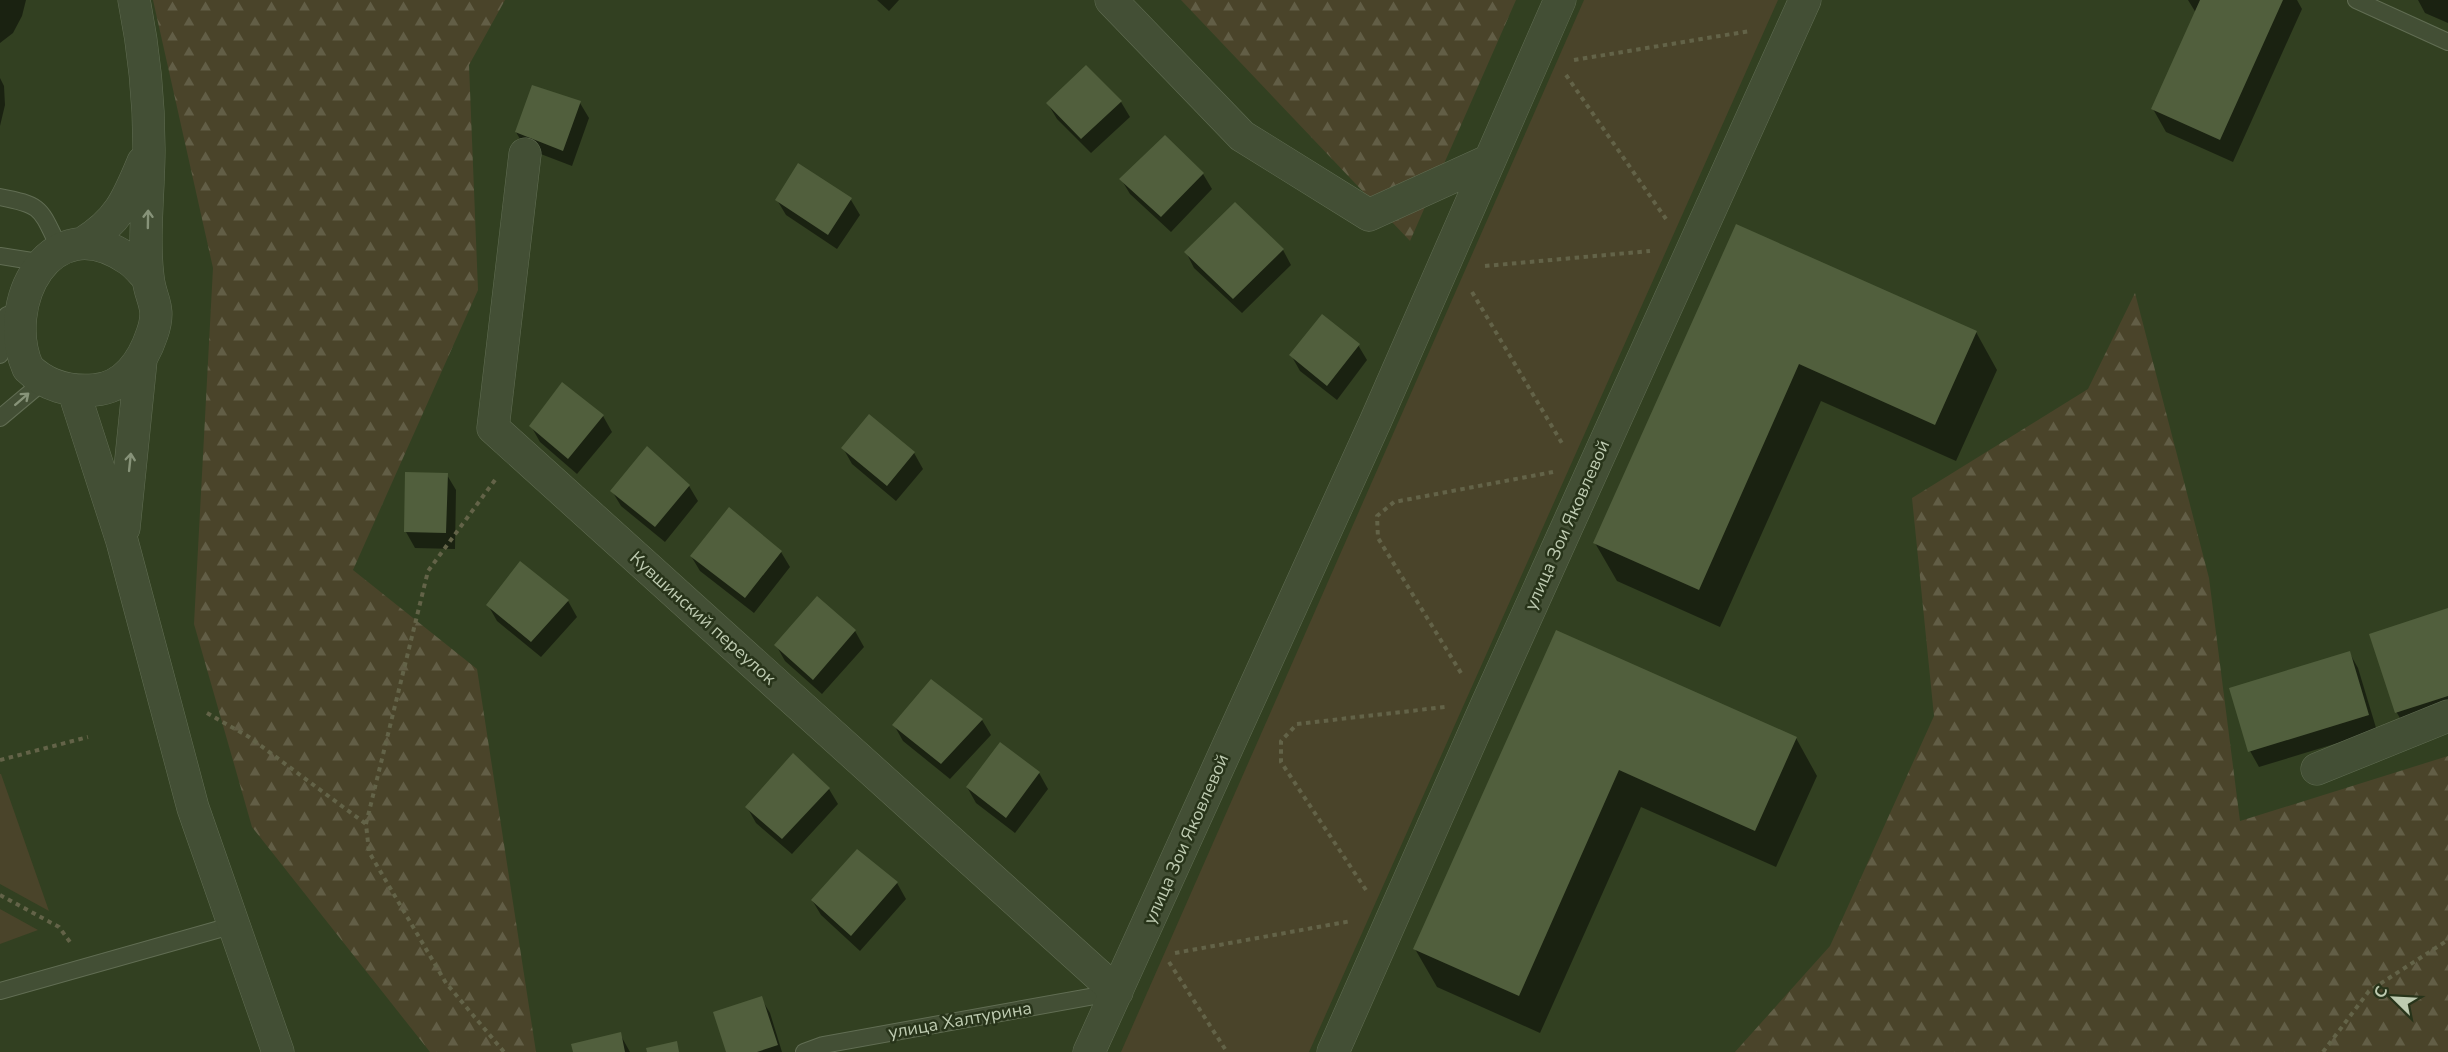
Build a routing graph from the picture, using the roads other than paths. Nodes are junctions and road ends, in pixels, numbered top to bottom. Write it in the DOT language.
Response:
graph roads {
  1 [pos="134,0"];
  2 [pos="1112,0"];
  3 [pos="1560,0"];
  4 [pos="1805,0"];
  5 [pos="2364,2"];
  6 [pos="2448,42"];
  7 [pos="149,148"];
  8 [pos="525,154"];
  9 [pos="1490,160"];
  10 [pos="0,197"];
  11 [pos="58,250"];
  12 [pos="0,256"];
  13 [pos="148,278"];
  14 [pos="7,315"];
  15 [pos="0,353"];
  16 [pos="141,360"];
  17 [pos="36,374"];
  18 [pos="74,392"];
  19 [pos="0,418"];
  20 [pos="123,541"];
  21 [pos="2448,716"];
  22 [pos="2317,770"];
  23 [pos="234,925"];
  24 [pos="0,991"];
  25 [pos="1117,992"];
  26 [pos="278,1052"];
  27 [pos="804,1052"];
  28 [pos="1089,1052"];
  29 [pos="1333,1052"];
  1 -- 7 [label="street"];
  2 -- 9 [label="street"];
  3 -- 9 [label="street, улица Зои Яковлевой"];
  4 -- 29 [label="street, улица Зои Яковлевой"];
  5 -- 6 [label="lane"];
  7 -- 11 [label="street"];
  13 -- 7 [label="street, one-way"];
  8 -- 25 [label="street, Кувшинский переулок"];
  9 -- 25 [label="street, улица Зои Яковлевой"];
  10 -- 11 [label="lane"];
  11 -- 12 [label="lane"];
  11 -- 13 [label="street"];
  11 -- 14 [label="street"];
  13 -- 16 [label="street"];
  14 -- 15 [label="lane"];
  14 -- 17 [label="street"];
  15 -- 17 [label="lane"];
  16 -- 18 [label="street"];
  20 -- 16 [label="street, one-way"];
  17 -- 18 [label="street"];
  19 -- 17 [label="lane, one-way"];
  18 -- 20 [label="street"];
  20 -- 23 [label="street"];
  21 -- 22 [label="street"];
  23 -- 24 [label="lane"];
  23 -- 26 [label="street"];
  25 -- 27 [label="lane, улица Халтурина"];
  25 -- 28 [label="street, улица Зои Яковлевой"];
}
